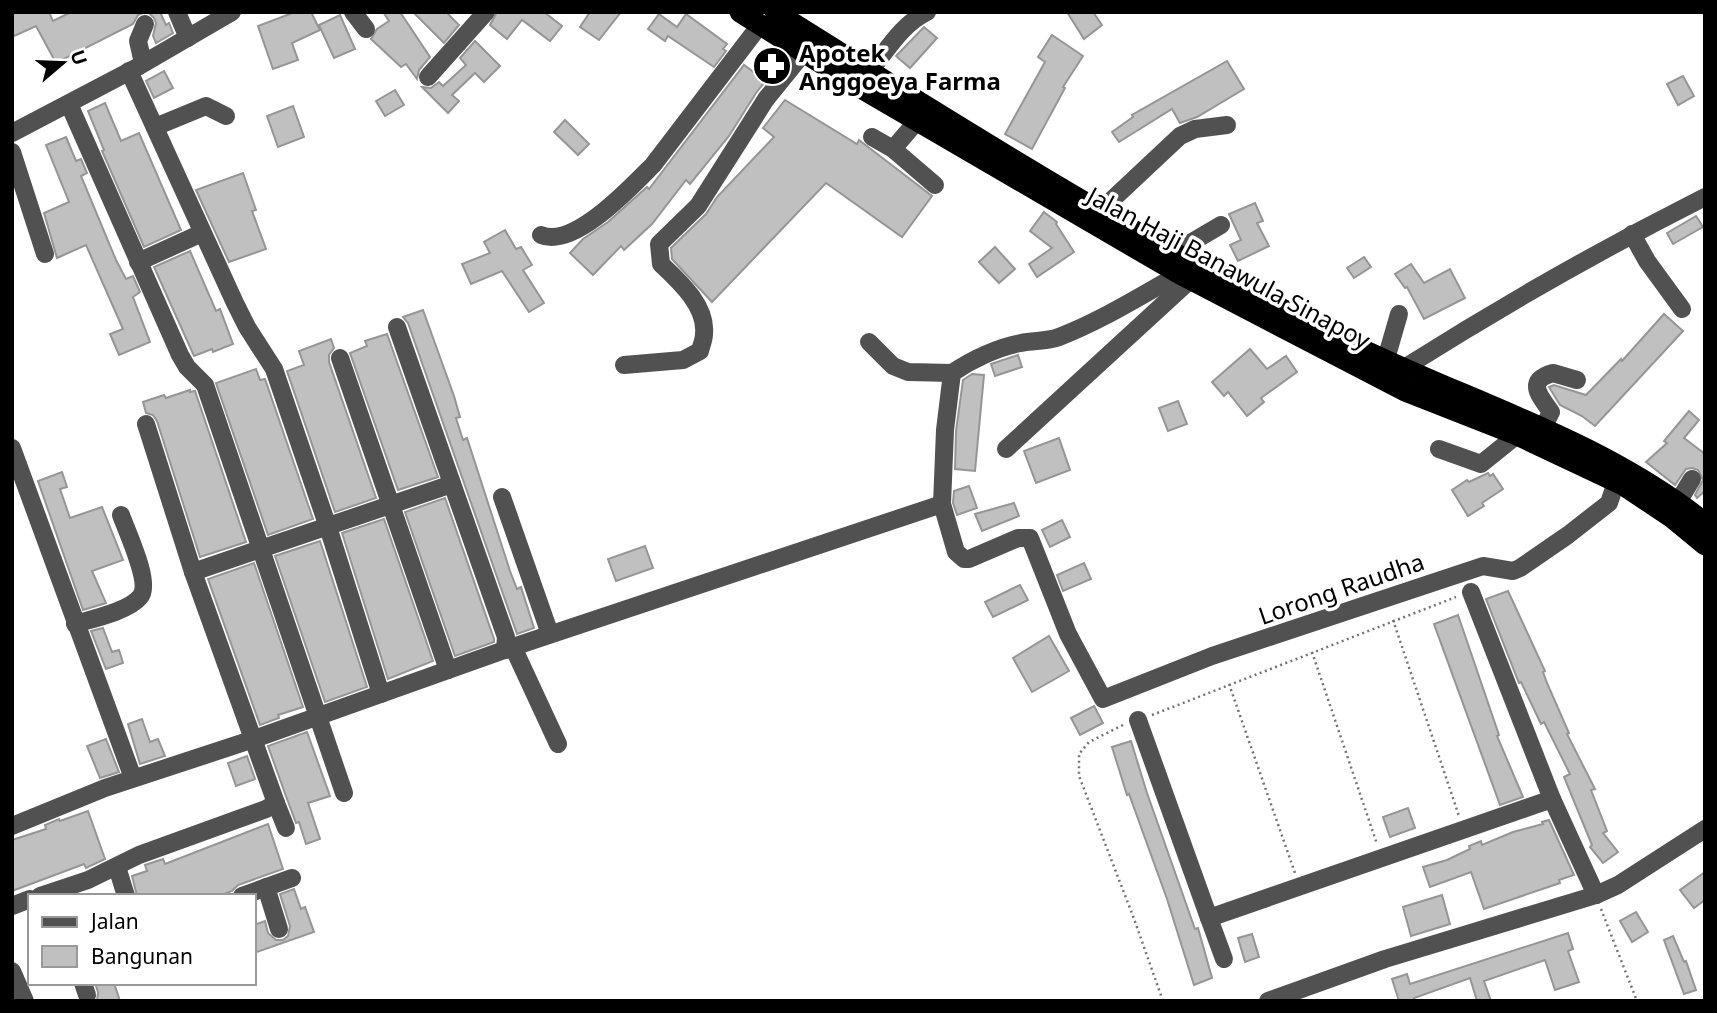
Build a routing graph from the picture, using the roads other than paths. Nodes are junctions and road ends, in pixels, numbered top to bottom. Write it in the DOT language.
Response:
graph roads {
  1 [pos="177,12"];
  2 [pos="232,12"];
  3 [pos="353,12"];
  4 [pos="486,12"];
  5 [pos="740,12"];
  6 [pos="926,12"];
  7 [pos="767,19"];
  8 [pos="145,24"];
  9 [pos="366,29"];
  10 [pos="188,38"];
  11 [pos="804,52"];
  12 [pos="136,67"];
  13 [pos="870,71"];
  14 [pos="428,77"];
  15 [pos="69,104"];
  16 [pos="226,116"];
  17 [pos="917,121"];
  18 [pos="1227,125"];
  19 [pos="155,127"];
  20 [pos="12,133"];
  21 [pos="872,137"];
  22 [pos="893,149"];
  23 [pos="12,152"];
  24 [pos="934,185"];
  25 [pos="1705,197"];
  26 [pos="1100,211"];
  27 [pos="1221,225"];
  28 [pos="202,233"];
  29 [pos="541,234"];
  30 [pos="1632,234"];
  31 [pos="1175,252"];
  32 [pos="45,254"];
  33 [pos="138,262"];
  34 [pos="1185,277"];
  35 [pos="1682,309"];
  36 [pos="1399,314"];
  37 [pos="397,327"];
  38 [pos="869,342"];
  39 [pos="340,358"];
  40 [pos="1395,363"];
  41 [pos="624,365"];
  42 [pos="951,373"];
  43 [pos="1577,380"];
  44 [pos="146,424"];
  45 [pos="1543,428"];
  46 [pos="1517,435"];
  47 [pos="12,448"];
  48 [pos="1006,449"];
  49 [pos="1439,449"];
  50 [pos="1692,479"];
  51 [pos="1616,482"];
  52 [pos="452,484"];
  53 [pos="502,498"];
  54 [pos="1678,502"];
  55 [pos="942,504"];
  56 [pos="391,505"];
  57 [pos="121,515"];
  58 [pos="1705,523"];
  59 [pos="328,527"];
  60 [pos="1705,545"];
  61 [pos="261,549"];
  62 [pos="193,572"];
  63 [pos="1471,592"];
  64 [pos="75,624"];
  65 [pos="550,634"];
  66 [pos="509,648"];
  67 [pos="448,670"];
  68 [pos="382,694"];
  69 [pos="319,716"];
  70 [pos="1138,720"];
  71 [pos="254,740"];
  72 [pos="558,744"];
  73 [pos="133,778"];
  74 [pos="344,793"];
  75 [pos="1552,799"];
  76 [pos="276,803"];
  77 [pos="12,826"];
  78 [pos="286,828"];
  79 [pos="1705,829"];
  80 [pos="117,867"];
  81 [pos="292,878"];
  82 [pos="266,887"];
  83 [pos="50,894"];
  84 [pos="125,894"];
  85 [pos="247,894"];
  86 [pos="1596,895"];
  87 [pos="1209,918"];
  88 [pos="279,929"];
  89 [pos="1224,959"];
  90 [pos="12,971"];
  91 [pos="25,1001"];
  92 [pos="1268,1001"];
  1 -- 10 [label="street"];
  2 -- 10 [label="street"];
  3 -- 9 [label="street"];
  4 -- 14 [label="street"];
  5 -- 7 [label="highway, Jalan Haji Banawula Sinapoy"];
  6 -- 13 [label="street"];
  7 -- 11 [label="highway, Jalan Haji Banawula Sinapoy"];
  7 -- 13 [label="highway, Jalan Haji Banawula Sinapoy"];
  7 -- 29 [label="street"];
  8 -- 12 [label="street"];
  10 -- 12 [label="street"];
  11 -- 17 [label="highway, Jalan Haji Banawula Sinapoy"];
  11 -- 41 [label="street"];
  12 -- 15 [label="street"];
  12 -- 19 [label="street"];
  13 -- 26 [label="highway, Jalan Haji Banawula Sinapoy"];
  15 -- 20 [label="street"];
  15 -- 33 [label="street"];
  16 -- 19 [label="street"];
  17 -- 22 [label="street"];
  17 -- 34 [label="highway, Jalan Haji Banawula Sinapoy"];
  18 -- 26 [label="street"];
  19 -- 28 [label="street"];
  21 -- 22 [label="street"];
  22 -- 24 [label="street"];
  23 -- 32 [label="street"];
  25 -- 30 [label="street"];
  26 -- 31 [label="highway, Jalan Haji Banawula Sinapoy"];
  27 -- 31 [label="street"];
  28 -- 33 [label="street"];
  28 -- 59 [label="street"];
  30 -- 35 [label="street"];
  30 -- 40 [label="street"];
  31 -- 40 [label="highway, Jalan Haji Banawula Sinapoy"];
  33 -- 61 [label="street"];
  34 -- 42 [label="street"];
  34 -- 46 [label="highway, Jalan Haji Banawula Sinapoy"];
  34 -- 48 [label="street"];
  36 -- 40 [label="street"];
  37 -- 52 [label="street"];
  38 -- 42 [label="street"];
  39 -- 56 [label="street"];
  40 -- 45 [label="highway, Jalan Haji Banawula Sinapoy"];
  42 -- 55 [label="street"];
  43 -- 45 [label="street"];
  44 -- 62 [label="street"];
  45 -- 54 [label="highway, Jalan Haji Banawula Sinapoy"];
  46 -- 49 [label="street"];
  46 -- 51 [label="highway, Jalan Haji Banawula Sinapoy"];
  47 -- 64 [label="street"];
  50 -- 54 [label="street"];
  51 -- 55 [label="street, Lorong Raudha"];
  51 -- 60 [label="highway, Jalan Haji Banawula Sinapoy"];
  52 -- 56 [label="street"];
  52 -- 66 [label="street"];
  53 -- 65 [label="street"];
  54 -- 58 [label="highway, Jalan Haji Banawula Sinapoy"];
  55 -- 65 [label="street"];
  56 -- 59 [label="street"];
  56 -- 67 [label="street"];
  57 -- 64 [label="street"];
  59 -- 61 [label="street"];
  59 -- 68 [label="street"];
  61 -- 62 [label="street"];
  61 -- 69 [label="street"];
  62 -- 71 [label="street"];
  63 -- 75 [label="street"];
  64 -- 73 [label="street"];
  65 -- 66 [label="street"];
  66 -- 67 [label="street"];
  66 -- 72 [label="street"];
  67 -- 68 [label="street"];
  68 -- 69 [label="street"];
  69 -- 71 [label="street"];
  69 -- 74 [label="street"];
  70 -- 87 [label="street"];
  71 -- 73 [label="street"];
  71 -- 76 [label="street"];
  73 -- 77 [label="street"];
  75 -- 86 [label="street"];
  75 -- 87 [label="street"];
  76 -- 78 [label="street"];
  76 -- 80 [label="street"];
  79 -- 86 [label="street"];
  80 -- 83 [label="street"];
  80 -- 84 [label="street"];
  81 -- 82 [label="street"];
  82 -- 85 [label="street"];
  82 -- 88 [label="street"];
  86 -- 92 [label="street"];
  87 -- 89 [label="street"];
  90 -- 91 [label="street"];
}
